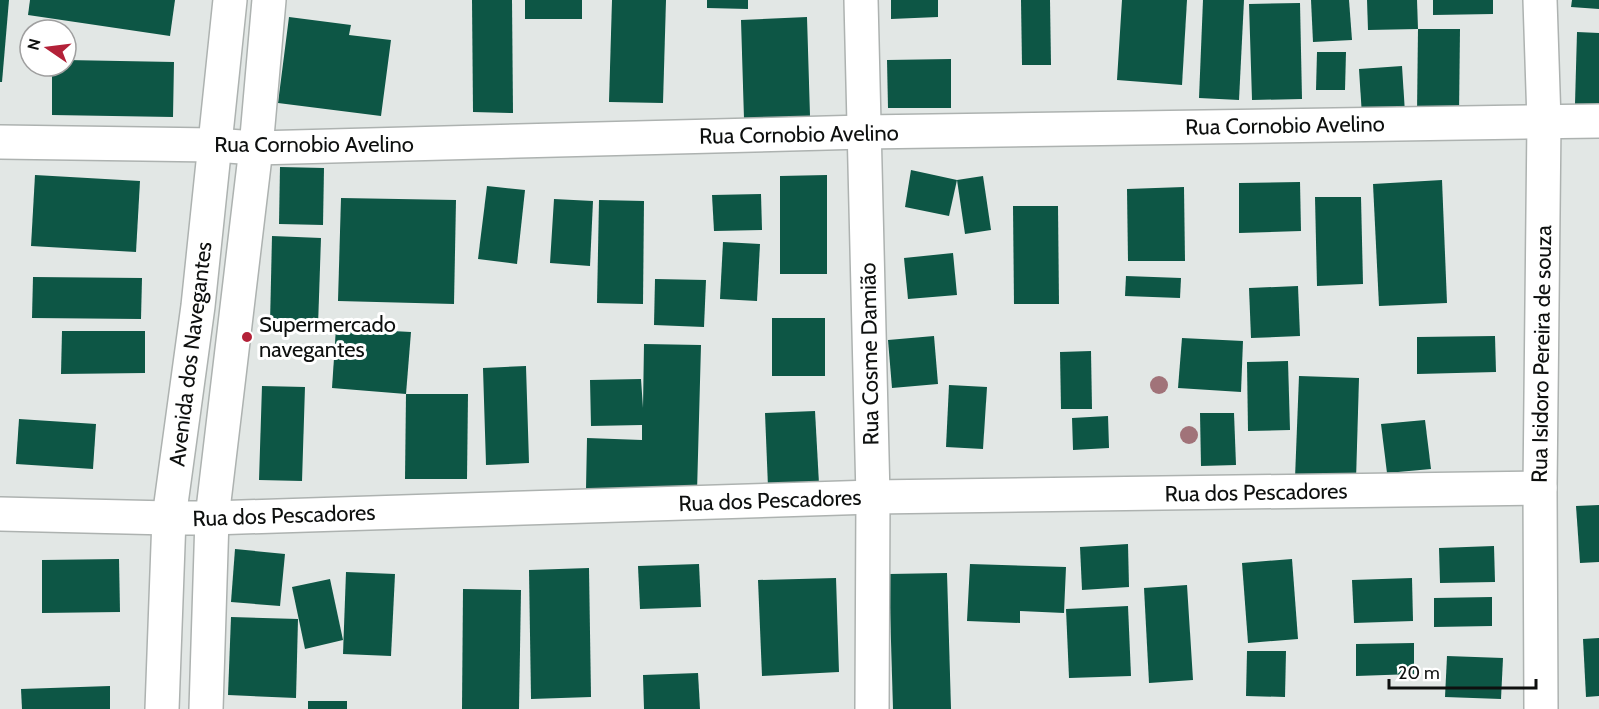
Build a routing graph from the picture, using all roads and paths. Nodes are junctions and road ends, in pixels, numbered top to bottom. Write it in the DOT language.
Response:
graph roads {
  1 [pos="230,0"];
  2 [pos="269,0"];
  3 [pos="861,0"];
  4 [pos="1540,0"];
  5 [pos="1544,121"];
  6 [pos="1599,122"];
  7 [pos="864,132"];
  8 [pos="0,142"];
  9 [pos="214,145"];
  10 [pos="256,148"];
  11 [pos="1540,488"];
  12 [pos="873,497"];
  13 [pos="0,514"];
  14 [pos="169,518"];
  15 [pos="212,518"];
  16 [pos="162,709"];
  17 [pos="206,709"];
  18 [pos="872,709"];
  19 [pos="1541,709"];
  1 -- 9 [label="street, Avenida dos Navegantes"];
  2 -- 10 [label="street, Avenida dos Navegantes"];
  3 -- 7 [label="street, Rua Cosme Damião"];
  4 -- 5 [label="street, Rua Isidoro Pereira de souza"];
  5 -- 6 [label="street, Rua Cornobio Avelino"];
  5 -- 7 [label="street, Rua Cornobio Avelino"];
  5 -- 11 [label="street, Rua Isidoro Pereira de souza"];
  7 -- 10 [label="street, Rua Cornobio Avelino"];
  7 -- 12 [label="street, Rua Cosme Damião"];
  8 -- 9 [label="street, Rua Cornobio Avelino"];
  9 -- 10 [label="street, Rua Cornobio Avelino"];
  9 -- 14 [label="street, Avenida dos Navegantes"];
  10 -- 15 [label="street, Avenida dos Navegantes"];
  11 -- 12 [label="street, Rua dos Pescadores"];
  11 -- 19 [label="street, Rua Isidoro Pereira de souza"];
  12 -- 15 [label="street, Rua dos Pescadores"];
  12 -- 18 [label="street, Rua Cosme Damião"];
  13 -- 14 [label="street, Rua dos Pescadores"];
  14 -- 15 [label="street, Rua dos Pescadores"];
  14 -- 16 [label="street, Avenida dos Navegantes"];
  15 -- 17 [label="street, Avenida dos Navegantes"];
}
